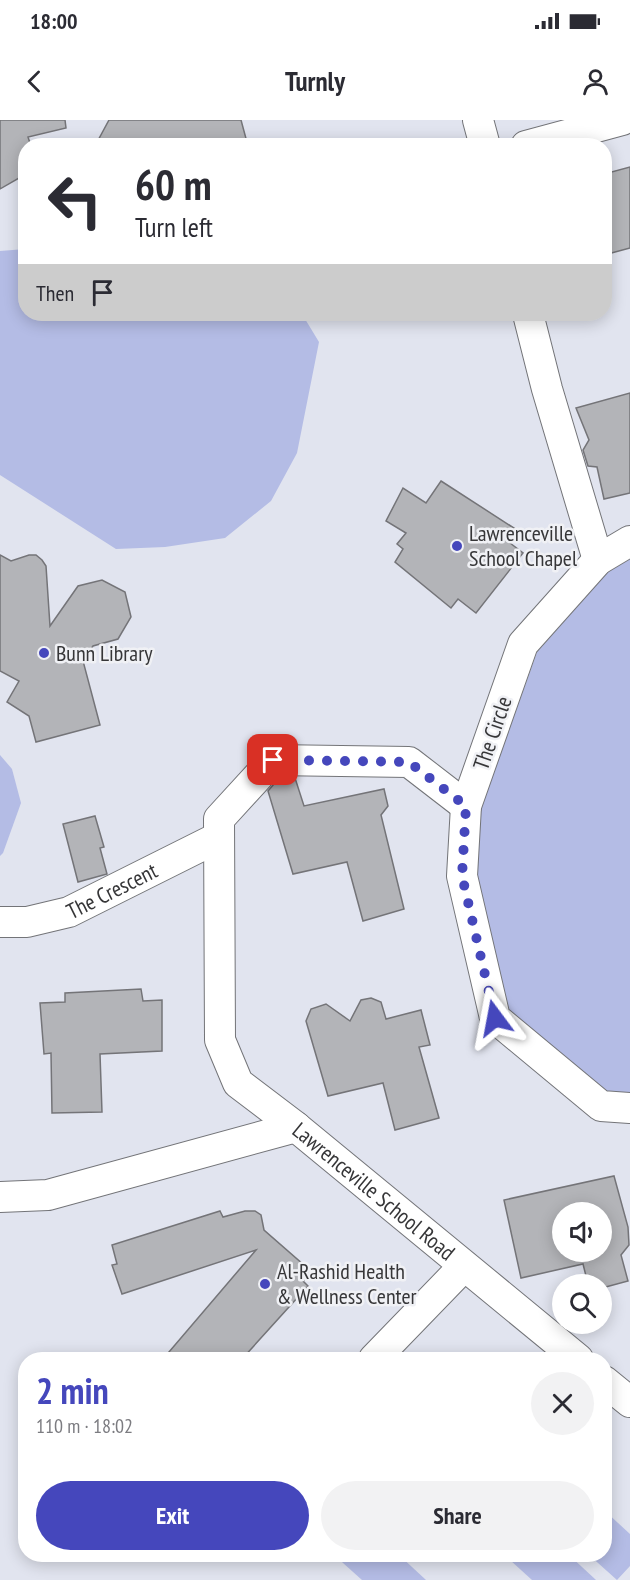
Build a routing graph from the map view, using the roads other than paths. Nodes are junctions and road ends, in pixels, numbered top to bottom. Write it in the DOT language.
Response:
graph roads {
  1 [pos="478,120"];
  2 [pos="622,120"];
  3 [pos="483,138"];
  4 [pos="556,138"];
  5 [pos="530,321"];
  6 [pos="630,541"];
  7 [pos="598,560"];
  8 [pos="466,806"];
  9 [pos="219,837"];
  10 [pos="0,922"];
  11 [pos="630,1108"];
  12 [pos="296,1127"];
  13 [pos="0,1197"];
  14 [pos="464,1266"];
  15 [pos="381,1352"];
  16 [pos="569,1352"];
  17 [pos="612,1387"];
  18 [pos="630,1402"];
  1 -- 3 [label="street"];
  2 -- 4 [label="street"];
  5 -- 7 [label="street"];
  6 -- 7 [label="street, The Circle"];
  7 -- 8 [label="street, The Circle"];
  8 -- 9 [label="street"];
  8 -- 11 [label="street, The Circle"];
  9 -- 10 [label="street, The Crescent"];
  9 -- 12 [label="street"];
  12 -- 13 [label="street, Lawrenceville School Road"];
  12 -- 14 [label="street, Lawrenceville School Road"];
  14 -- 15 [label="street"];
  14 -- 16 [label="street, Lawrenceville School Road"];
  17 -- 18 [label="street"];
}
